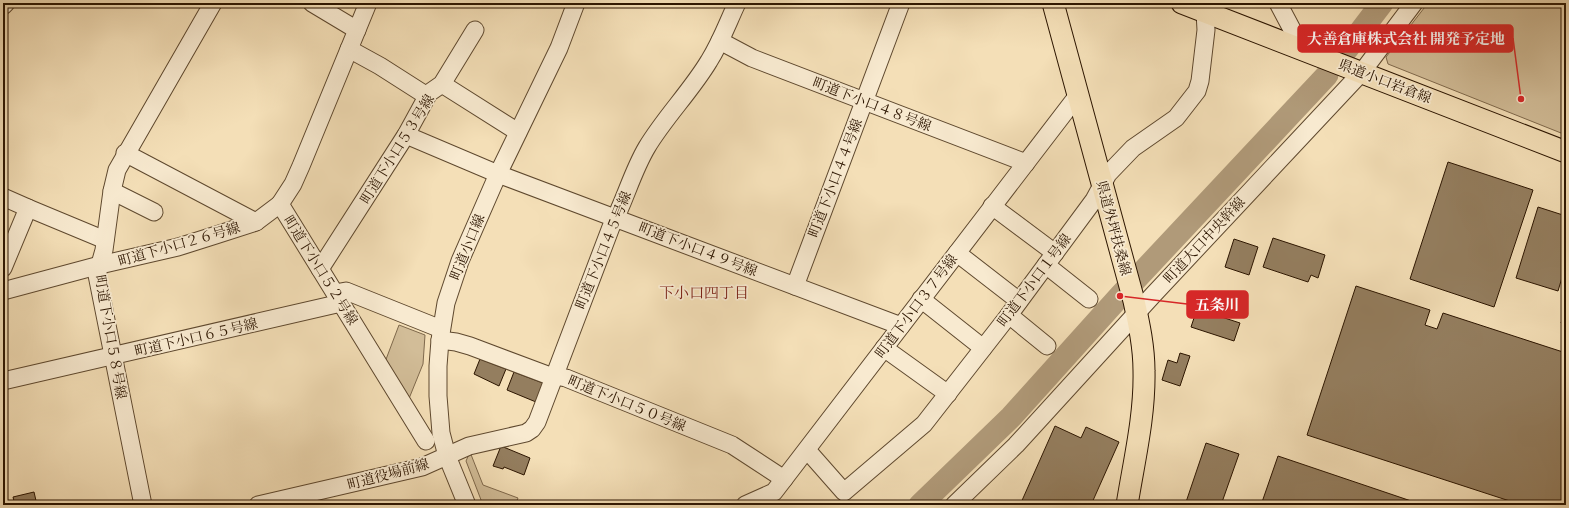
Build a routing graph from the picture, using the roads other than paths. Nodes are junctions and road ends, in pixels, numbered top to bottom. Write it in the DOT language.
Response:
graph roads {
  1 [pos="6,3"];
  2 [pos="213,3"];
  3 [pos="312,3"];
  4 [pos="368,3"];
  5 [pos="576,3"];
  6 [pos="737,3"];
  7 [pos="901,3"];
  8 [pos="1053,3"];
  9 [pos="1182,3"];
  10 [pos="1278,3"];
  11 [pos="1414,3"];
  12 [pos="3,6"];
  13 [pos="1208,7"];
  14 [pos="357,30"];
  15 [pos="475,30"];
  16 [pos="720,41"];
  17 [pos="1293,46"];
  18 [pos="349,49"];
  19 [pos="1356,70"];
  20 [pos="442,84"];
  21 [pos="1078,95"];
  22 [pos="427,96"];
  23 [pos="866,96"];
  24 [pos="518,132"];
  25 [pos="406,135"];
  26 [pos="1566,152"];
  27 [pos="125,154"];
  28 [pos="1029,158"];
  29 [pos="498,174"];
  30 [pos="1102,184"];
  31 [pos="112,190"];
  32 [pos="3,197"];
  33 [pos="280,204"];
  34 [pos="992,206"];
  35 [pos="28,208"];
  36 [pos="154,212"];
  37 [pos="615,219"];
  38 [pos="256,222"];
  39 [pos="105,240"];
  40 [pos="957,253"];
  41 [pos="1050,259"];
  42 [pos="100,265"];
  43 [pos="3,267"];
  44 [pos="320,269"];
  45 [pos="795,286"];
  46 [pos="3,291"];
  47 [pos="338,298"];
  48 [pos="922,299"];
  49 [pos="1089,299"];
  50 [pos="1019,301"];
  51 [pos="1135,307"];
  52 [pos="1009,315"];
  53 [pos="901,326"];
  54 [pos="441,335"];
  55 [pos="1047,346"];
  56 [pos="884,348"];
  57 [pos="984,348"];
  58 [pos="114,356"];
  59 [pos="553,380"];
  60 [pos="3,381"];
  61 [pos="948,394"];
  62 [pos="426,441"];
  63 [pos="807,450"];
  64 [pos="447,456"];
  65 [pos="781,483"];
  66 [pos="143,505"];
  67 [pos="258,505"];
  68 [pos="467,505"];
  69 [pos="745,505"];
  70 [pos="954,505"];
  71 [pos="1127,505"];
  1 -- 12 [label="street"];
  2 -- 27 [label="street, 町道下小口５８号線"];
  3 -- 14 [label="street"];
  4 -- 14 [label="street, 町道下小口５２号線"];
  5 -- 24 [label="street, 町道小口線"];
  6 -- 16 [label="street, 町道下小口４５号線"];
  7 -- 23 [label="street, 町道下小口４４号線"];
  8 -- 21 [label="main road, 県道外坪扶桑線"];
  9 -- 13 [label="main road, 県道小口岩倉線"];
  10 -- 17 [label="street"];
  11 -- 19 [label="street, 町道大口中央幹線"];
  13 -- 17 [label="main road, 県道小口岩倉線"];
  13 -- 30 [label="street, 町道下小口１号線"];
  14 -- 18 [label="street, 町道下小口５２号線"];
  15 -- 20 [label="street, 町道下小口５３号線"];
  16 -- 23 [label="street, 町道下小口４８号線"];
  16 -- 37 [label="street, 町道下小口４５号線"];
  17 -- 19 [label="main road, 県道小口岩倉線"];
  18 -- 22 [label="street"];
  18 -- 33 [label="street, 町道下小口５２号線"];
  19 -- 26 [label="main road, 県道小口岩倉線"];
  19 -- 51 [label="street, 町道大口中央幹線"];
  20 -- 22 [label="street, 町道下小口５３号線"];
  20 -- 24 [label="street"];
  21 -- 28 [label="street, 町道下小口３７号線"];
  21 -- 30 [label="main road, 県道外坪扶桑線"];
  22 -- 25 [label="street, 町道下小口５３号線"];
  23 -- 28 [label="street, 町道下小口４８号線"];
  23 -- 45 [label="street, 町道下小口４４号線"];
  24 -- 29 [label="street, 町道小口線"];
  25 -- 29 [label="street, 町道下小口４９号線"];
  25 -- 44 [label="street, 町道下小口５３号線"];
  27 -- 31 [label="street, 町道下小口５８号線"];
  27 -- 38 [label="street"];
  28 -- 34 [label="street, 町道下小口３７号線"];
  29 -- 37 [label="street, 町道下小口４９号線"];
  29 -- 54 [label="street, 町道小口線"];
  30 -- 41 [label="street, 町道下小口１号線"];
  30 -- 51 [label="main road, 県道外坪扶桑線"];
  31 -- 36 [label="street"];
  31 -- 39 [label="street, 町道下小口５８号線"];
  32 -- 35 [label="street"];
  33 -- 38 [label="street, 町道下小口２６号線"];
  33 -- 44 [label="street, 町道下小口５２号線"];
  34 -- 40 [label="street, 町道下小口３７号線"];
  34 -- 41 [label="street"];
  35 -- 39 [label="street"];
  35 -- 43 [label="street"];
  37 -- 45 [label="street, 町道下小口４９号線"];
  37 -- 59 [label="street, 町道下小口４５号線"];
  38 -- 42 [label="street, 町道下小口２６号線"];
  39 -- 42 [label="street, 町道下小口５８号線"];
  40 -- 48 [label="street, 町道下小口３７号線"];
  40 -- 50 [label="street"];
  41 -- 49 [label="street"];
  41 -- 50 [label="street, 町道下小口１号線"];
  42 -- 46 [label="street, 町道下小口２６号線"];
  42 -- 58 [label="street, 町道下小口５８号線"];
  44 -- 47 [label="street, 町道下小口５２号線"];
  45 -- 53 [label="street, 町道下小口４９号線"];
  47 -- 54 [label="street, 町道下小口５０号線"];
  47 -- 58 [label="street, 町道下小口６５号線"];
  47 -- 62 [label="street, 町道下小口５２号線"];
  48 -- 53 [label="street, 町道下小口３７号線"];
  48 -- 57 [label="street"];
  50 -- 52 [label="street, 町道下小口１号線"];
  51 -- 70 [label="street, 町道大口中央幹線"];
  51 -- 71 [label="main road, 県道外坪扶桑線"];
  52 -- 55 [label="street"];
  52 -- 57 [label="street, 町道下小口１号線"];
  53 -- 56 [label="street, 町道下小口３７号線"];
  54 -- 59 [label="street, 町道下小口５０号線"];
  54 -- 64 [label="street, 町道小口線"];
  56 -- 61 [label="street"];
  56 -- 63 [label="street, 町道下小口３７号線"];
  57 -- 61 [label="street, 町道下小口１号線"];
  58 -- 60 [label="street, 町道下小口６５号線"];
  58 -- 66 [label="street, 町道下小口５８号線"];
  59 -- 64 [label="street, 町道下小口４５号線"];
  59 -- 65 [label="street"];
  59 -- 65 [label="street, 町道下小口５０号線"];
  61 -- 63 [label="street, 町道下小口１号線"];
  63 -- 65 [label="street, 町道下小口３７号線"];
  64 -- 67 [label="street, 町道役場前線"];
  64 -- 68 [label="street, 町道小口線"];
  65 -- 69 [label="street, 町道下小口３７号線"];
}
